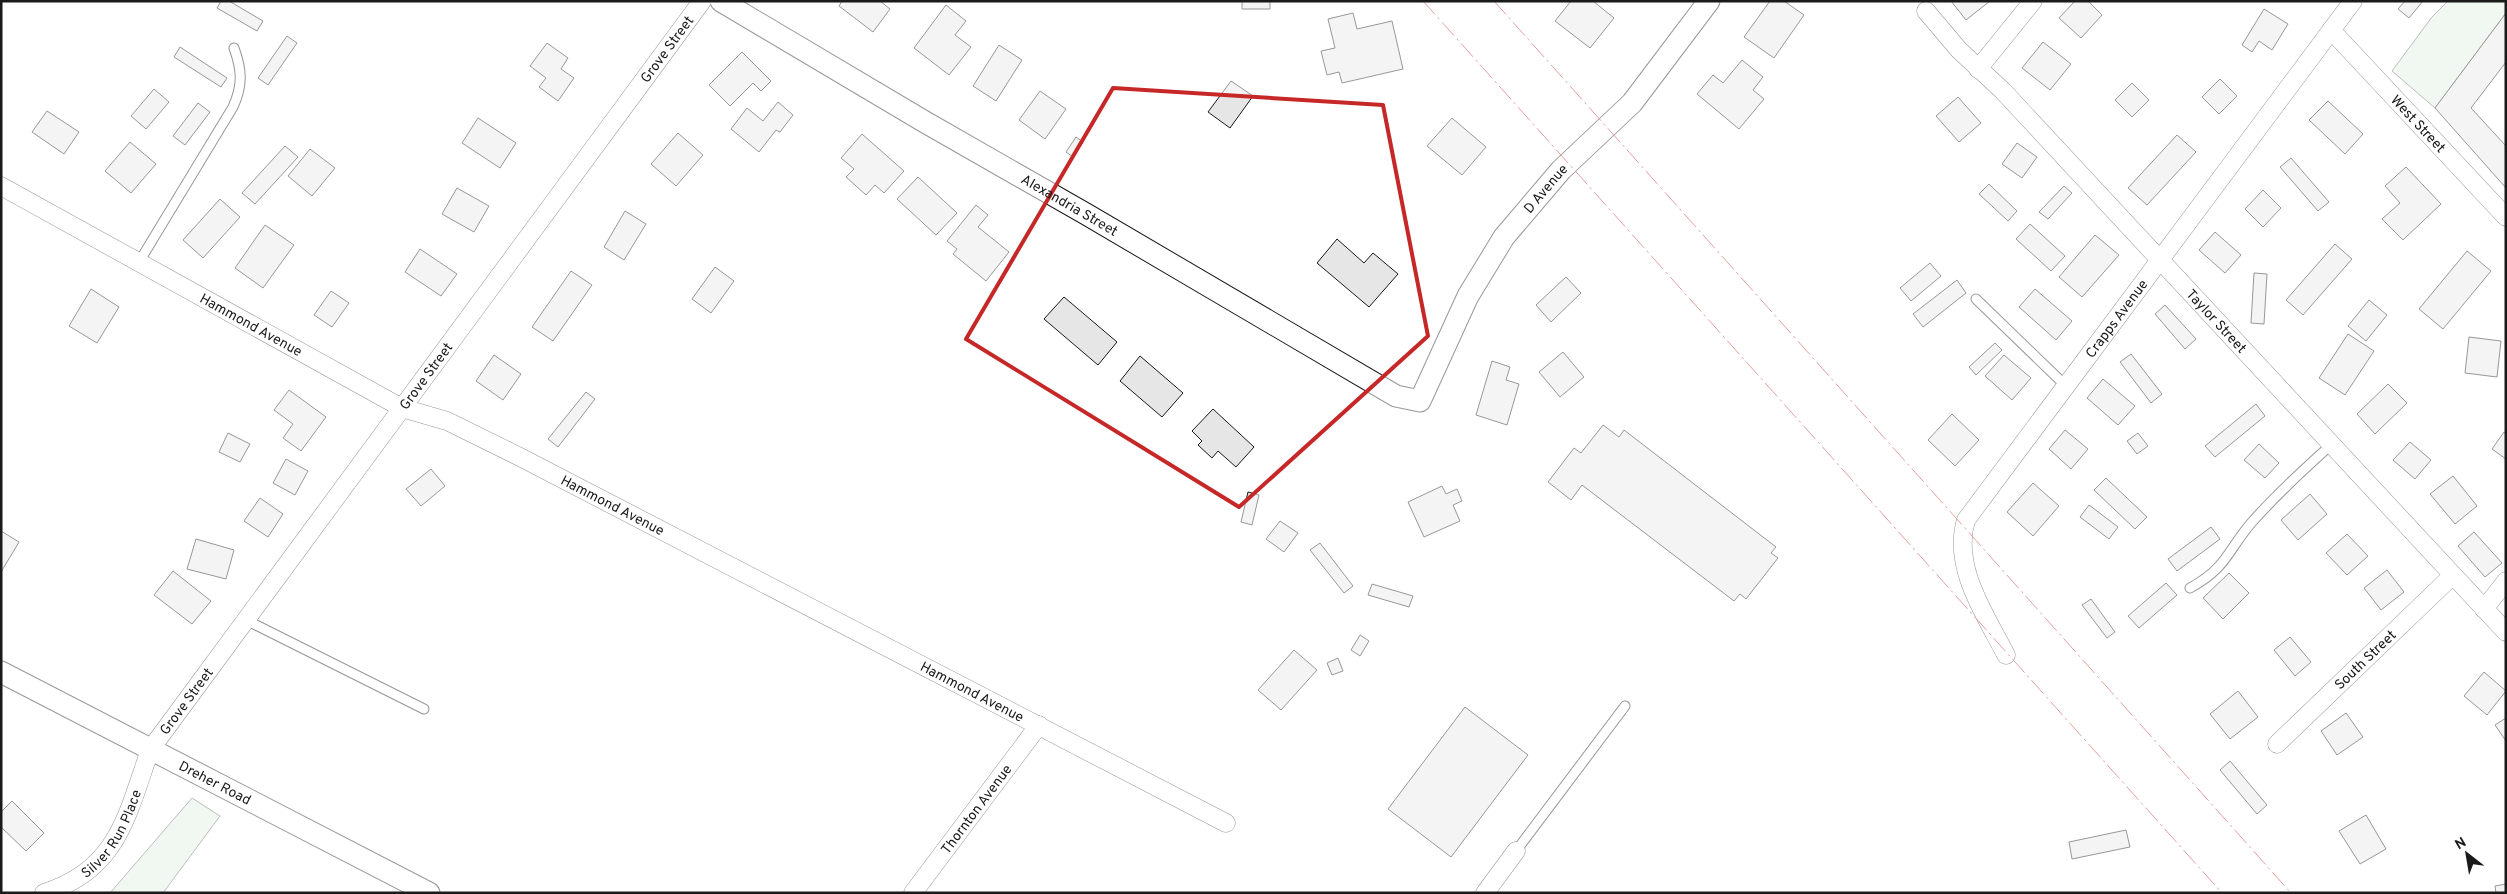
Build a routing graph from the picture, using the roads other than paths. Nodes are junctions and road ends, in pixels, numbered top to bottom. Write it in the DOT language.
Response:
graph roads {
  1 [pos="702,1"];
  2 [pos="721,1"];
  3 [pos="1709,1"];
  4 [pos="2033,1"];
  5 [pos="2353,1"];
  6 [pos="1926,11"];
  7 [pos="2331,30"];
  8 [pos="234,48"];
  9 [pos="1978,69"];
  10 [pos="1,186"];
  11 [pos="2506,217"];
  12 [pos="2159,258"];
  13 [pos="139,262"];
  14 [pos="1976,299"];
  15 [pos="2066,386"];
  16 [pos="1420,401"];
  17 [pos="402,408"];
  18 [pos="2332,444"];
  19 [pos="2453,575"];
  20 [pos="2506,581"];
  21 [pos="2190,588"];
  22 [pos="2484,609"];
  23 [pos="246,620"];
  24 [pos="2506,632"];
  25 [pos="2006,655"];
  26 [pos="1,672"];
  27 [pos="1624,706"];
  28 [pos="424,709"];
  29 [pos="1039,725"];
  30 [pos="2277,744"];
  31 [pos="150,750"];
  32 [pos="1226,823"];
  33 [pos="1516,851"];
  34 [pos="44,893"];
  35 [pos="429,893"];
  36 [pos="913,893"];
  37 [pos="1485,893"];
  1 -- 17 [label="street, Grove Street"];
  2 -- 16 [label="street, Alexandria Street"];
  3 -- 16 [label="street, D Avenue"];
  4 -- 9 [label="street"];
  5 -- 7 [label="street, Crapps Avenue"];
  6 -- 9 [label="street, Taylor Street"];
  7 -- 11 [label="street, West Street"];
  7 -- 12 [label="street, Crapps Avenue"];
  8 -- 13 [label="lane"];
  9 -- 12 [label="street, Taylor Street"];
  10 -- 13 [label="street, Hammond Avenue"];
  12 -- 15 [label="street, Crapps Avenue"];
  12 -- 18 [label="street, Taylor Street"];
  13 -- 17 [label="street, Hammond Avenue"];
  14 -- 15 [label="lane"];
  15 -- 25 [label="street, Crapps Avenue"];
  17 -- 23 [label="street, Grove Street"];
  17 -- 29 [label="street, Hammond Avenue"];
  18 -- 19 [label="street, Taylor Street"];
  18 -- 21 [label="lane"];
  19 -- 22 [label="street, Taylor Street"];
  19 -- 30 [label="street, South Street"];
  20 -- 22 [label="street"];
  22 -- 24 [label="street, Taylor Street"];
  23 -- 28 [label="lane"];
  23 -- 31 [label="street, Grove Street"];
  26 -- 31 [label="street, Dreher Road"];
  27 -- 33 [label="lane"];
  29 -- 32 [label="street, Hammond Avenue"];
  29 -- 36 [label="street, Thornton Avenue"];
  31 -- 34 [label="street, Silver Run Place"];
  31 -- 35 [label="street, Dreher Road"];
  33 -- 37 [label="street"];
}
